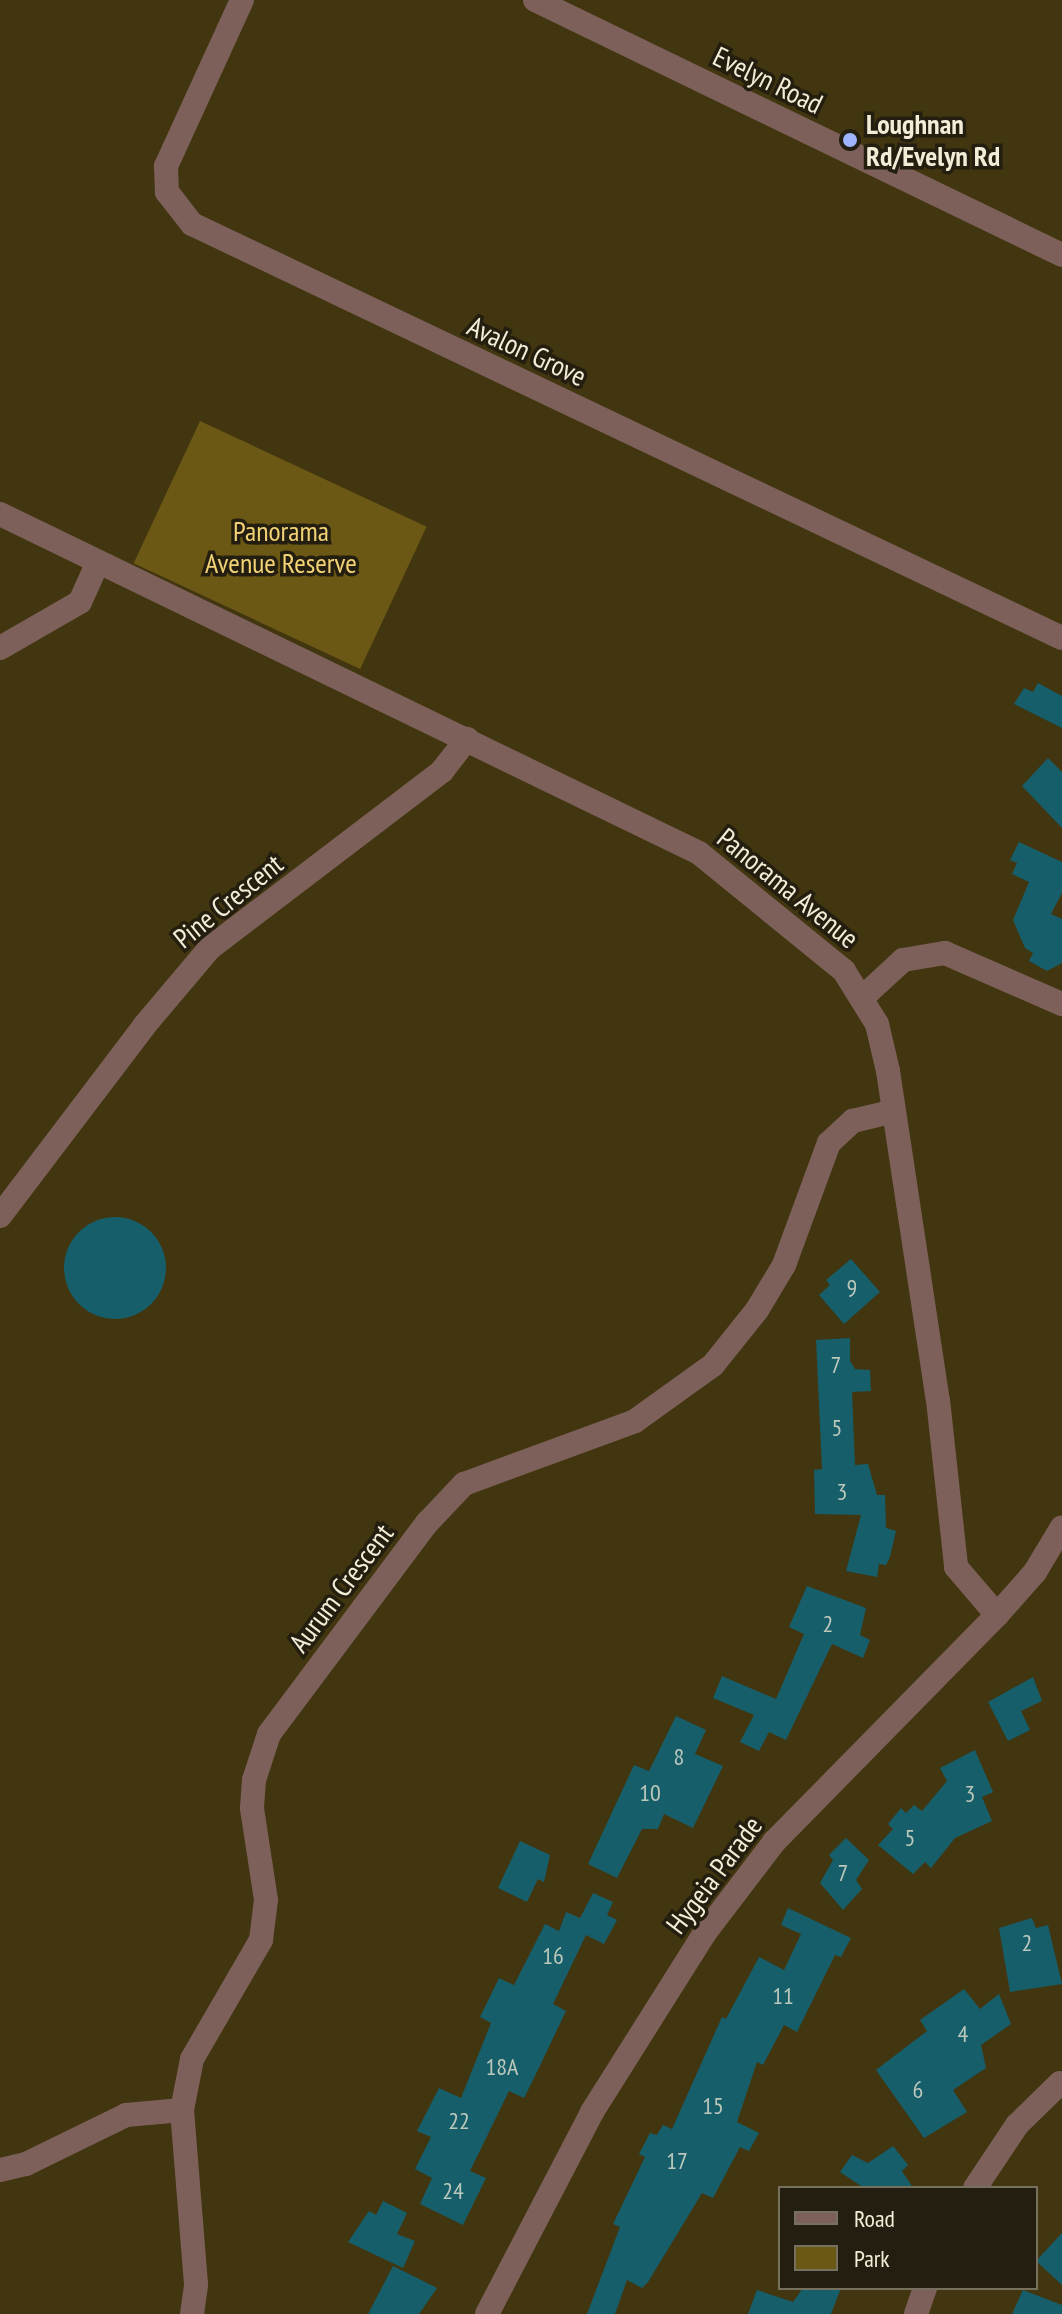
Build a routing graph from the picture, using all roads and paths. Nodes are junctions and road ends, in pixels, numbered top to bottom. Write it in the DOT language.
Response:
graph roads {
  1 [pos="242,0"];
  2 [pos="535,0"];
  3 [pos="1062,255"];
  4 [pos="0,514"];
  5 [pos="98,562"];
  6 [pos="1062,638"];
  7 [pos="0,648"];
  8 [pos="467,739"];
  9 [pos="864,996"];
  10 [pos="1062,1004"];
  11 [pos="894,1111"];
  12 [pos="0,1216"];
  13 [pos="1062,1527"];
  14 [pos="997,1615"];
  15 [pos="1060,2083"];
  16 [pos="182,2110"];
  17 [pos="0,2170"];
  18 [pos="976,2186"];
  19 [pos="924,2290"];
  20 [pos="192,2314"];
  21 [pos="487,2314"];
  22 [pos="916,2314"];
  1 -- 6 [label="street, Avalon Grove"];
  2 -- 3 [label="street, Evelyn Road"];
  4 -- 5 [label="street, Panorama Avenue"];
  5 -- 7 [label="street"];
  5 -- 8 [label="street, Panorama Avenue"];
  8 -- 9 [label="street, Panorama Avenue"];
  8 -- 12 [label="street, Pine Crescent"];
  9 -- 10 [label="street"];
  9 -- 11 [label="street, Panorama Avenue"];
  11 -- 14 [label="street, Panorama Avenue"];
  11 -- 16 [label="street, Aurum Crescent"];
  13 -- 14 [label="street, Hygeia Parade"];
  14 -- 21 [label="street, Hygeia Parade"];
  15 -- 18 [label="street"];
  16 -- 17 [label="street"];
  16 -- 20 [label="street, Aurum Crescent"];
  19 -- 22 [label="street"];
}
